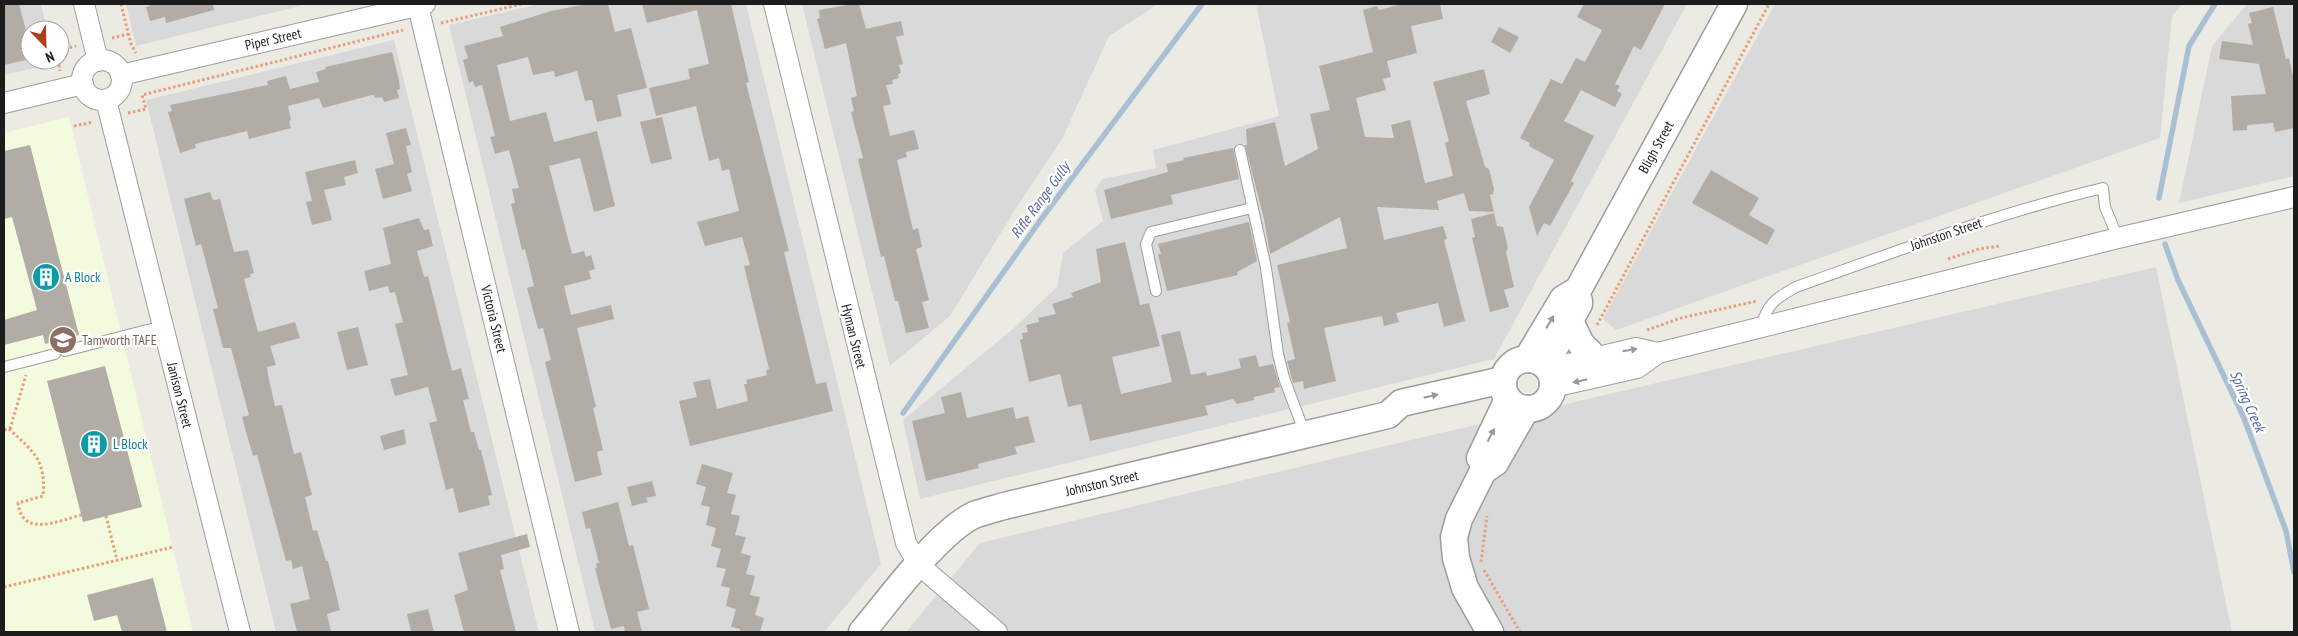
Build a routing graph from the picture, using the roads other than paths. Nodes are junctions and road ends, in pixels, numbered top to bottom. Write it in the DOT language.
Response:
graph roads {
  1 [pos="84,4"];
  2 [pos="774,4"];
  3 [pos="1734,4"];
  4 [pos="422,5"];
  5 [pos="98,61"];
  6 [pos="121,75"];
  7 [pos="83,84"];
  8 [pos="106,100"];
  9 [pos="4,103"];
  10 [pos="1240,150"];
  11 [pos="2294,197"];
  12 [pos="1252,208"];
  13 [pos="2118,238"];
  14 [pos="1578,290"];
  15 [pos="1156,291"];
  16 [pos="1570,321"];
  17 [pos="163,326"];
  18 [pos="1760,328"];
  19 [pos="1658,353"];
  20 [pos="1594,357"];
  21 [pos="4,367"];
  22 [pos="1543,370"];
  23 [pos="1511,396"];
  24 [pos="1305,435"];
  25 [pos="919,565"];
  26 [pos="240,632"];
  27 [pos="569,632"];
  28 [pos="862,632"];
  29 [pos="997,632"];
  30 [pos="1490,632"];
  1 -- 5 [label="street"];
  2 -- 25 [label="street, Hyman Street"];
  3 -- 14 [label="street, Bligh Street"];
  4 -- 6 [label="street, Piper Street"];
  4 -- 27 [label="street, Victoria Street"];
  5 -- 6 [label="street"];
  5 -- 7 [label="street"];
  6 -- 8 [label="street"];
  7 -- 8 [label="street"];
  7 -- 9 [label="street"];
  8 -- 17 [label="street, Janison Street"];
  10 -- 12 [label="lane"];
  11 -- 13 [label="street"];
  12 -- 15 [label="lane"];
  12 -- 24 [label="lane"];
  13 -- 18 [label="street"];
  13 -- 18 [label="lane, Johnston Street"];
  14 -- 16 [label="street, Bligh Street"];
  22 -- 14 [label="street, Bligh Street, one-way"];
  16 -- 20 [label="street"];
  16 -- 22 [label="street, Bligh Street"];
  17 -- 21 [label="lane"];
  17 -- 26 [label="street, Janison Street"];
  18 -- 19 [label="street"];
  20 -- 19 [label="street, one-way"];
  19 -- 22 [label="street, one-way"];
  20 -- 22 [label="street"];
  22 -- 23 [label="street"];
  22 -- 23 [label="street, Johnston Street"];
  23 -- 24 [label="street, Johnston Street"];
  23 -- 30 [label="street"];
  24 -- 25 [label="street, Johnston Street"];
  25 -- 28 [label="street, Johnston Street"];
  25 -- 29 [label="street, Hyman Street"];
}
